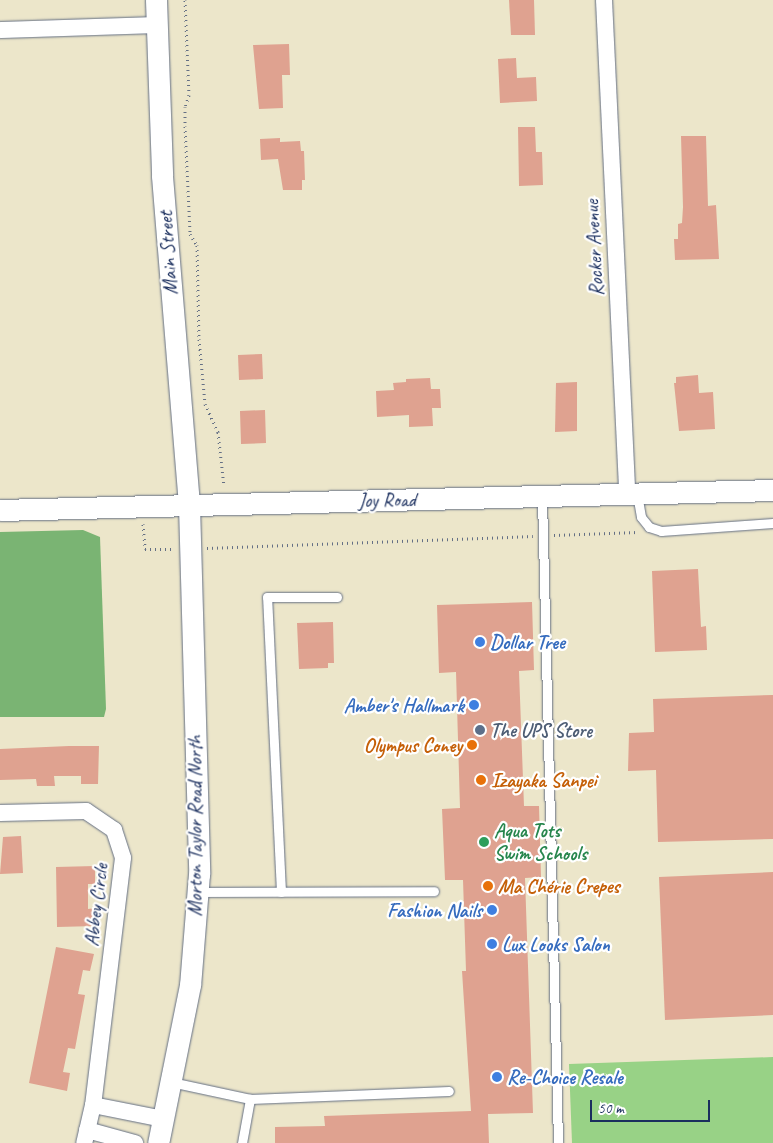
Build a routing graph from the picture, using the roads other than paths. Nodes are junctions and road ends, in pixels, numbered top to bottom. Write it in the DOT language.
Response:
graph roads {
  1 [pos="156,0"];
  2 [pos="604,0"];
  3 [pos="157,25"];
  4 [pos="0,30"];
  5 [pos="773,490"];
  6 [pos="632,494"];
  7 [pos="542,496"];
  8 [pos="189,505"];
  9 [pos="0,510"];
  10 [pos="773,523"];
  11 [pos="337,597"];
  12 [pos="0,813"];
  13 [pos="434,891"];
  14 [pos="198,892"];
  15 [pos="281,892"];
  16 [pos="169,1082"];
  17 [pos="448,1090"];
  18 [pos="250,1098"];
  19 [pos="93,1105"];
  20 [pos="163,1119"];
  21 [pos="85,1137"];
  22 [pos="135,1143"];
  23 [pos="158,1143"];
  24 [pos="242,1143"];
  25 [pos="558,1143"];
  1 -- 3 [label="street, Main Street"];
  2 -- 6 [label="street, Rocker Avenue"];
  3 -- 4 [label="street"];
  3 -- 8 [label="street, Main Street"];
  5 -- 6 [label="street, Joy Road"];
  6 -- 7 [label="street, Joy Road"];
  6 -- 10 [label="lane"];
  7 -- 8 [label="street, Joy Road"];
  7 -- 25 [label="lane"];
  8 -- 9 [label="street, Joy Road"];
  8 -- 14 [label="street, Morton Taylor Road North"];
  11 -- 15 [label="lane"];
  12 -- 19 [label="street, Abbey Circle"];
  13 -- 15 [label="lane"];
  14 -- 15 [label="lane"];
  14 -- 16 [label="street, Morton Taylor Road North"];
  16 -- 18 [label="lane"];
  16 -- 20 [label="street, Morton Taylor Road North"];
  17 -- 18 [label="lane"];
  18 -- 24 [label="lane"];
  19 -- 20 [label="street"];
  19 -- 21 [label="street, Abbey Circle"];
  20 -- 23 [label="street, Morton Taylor Road North"];
  21 -- 22 [label="street, Abbey Circle"];
}
